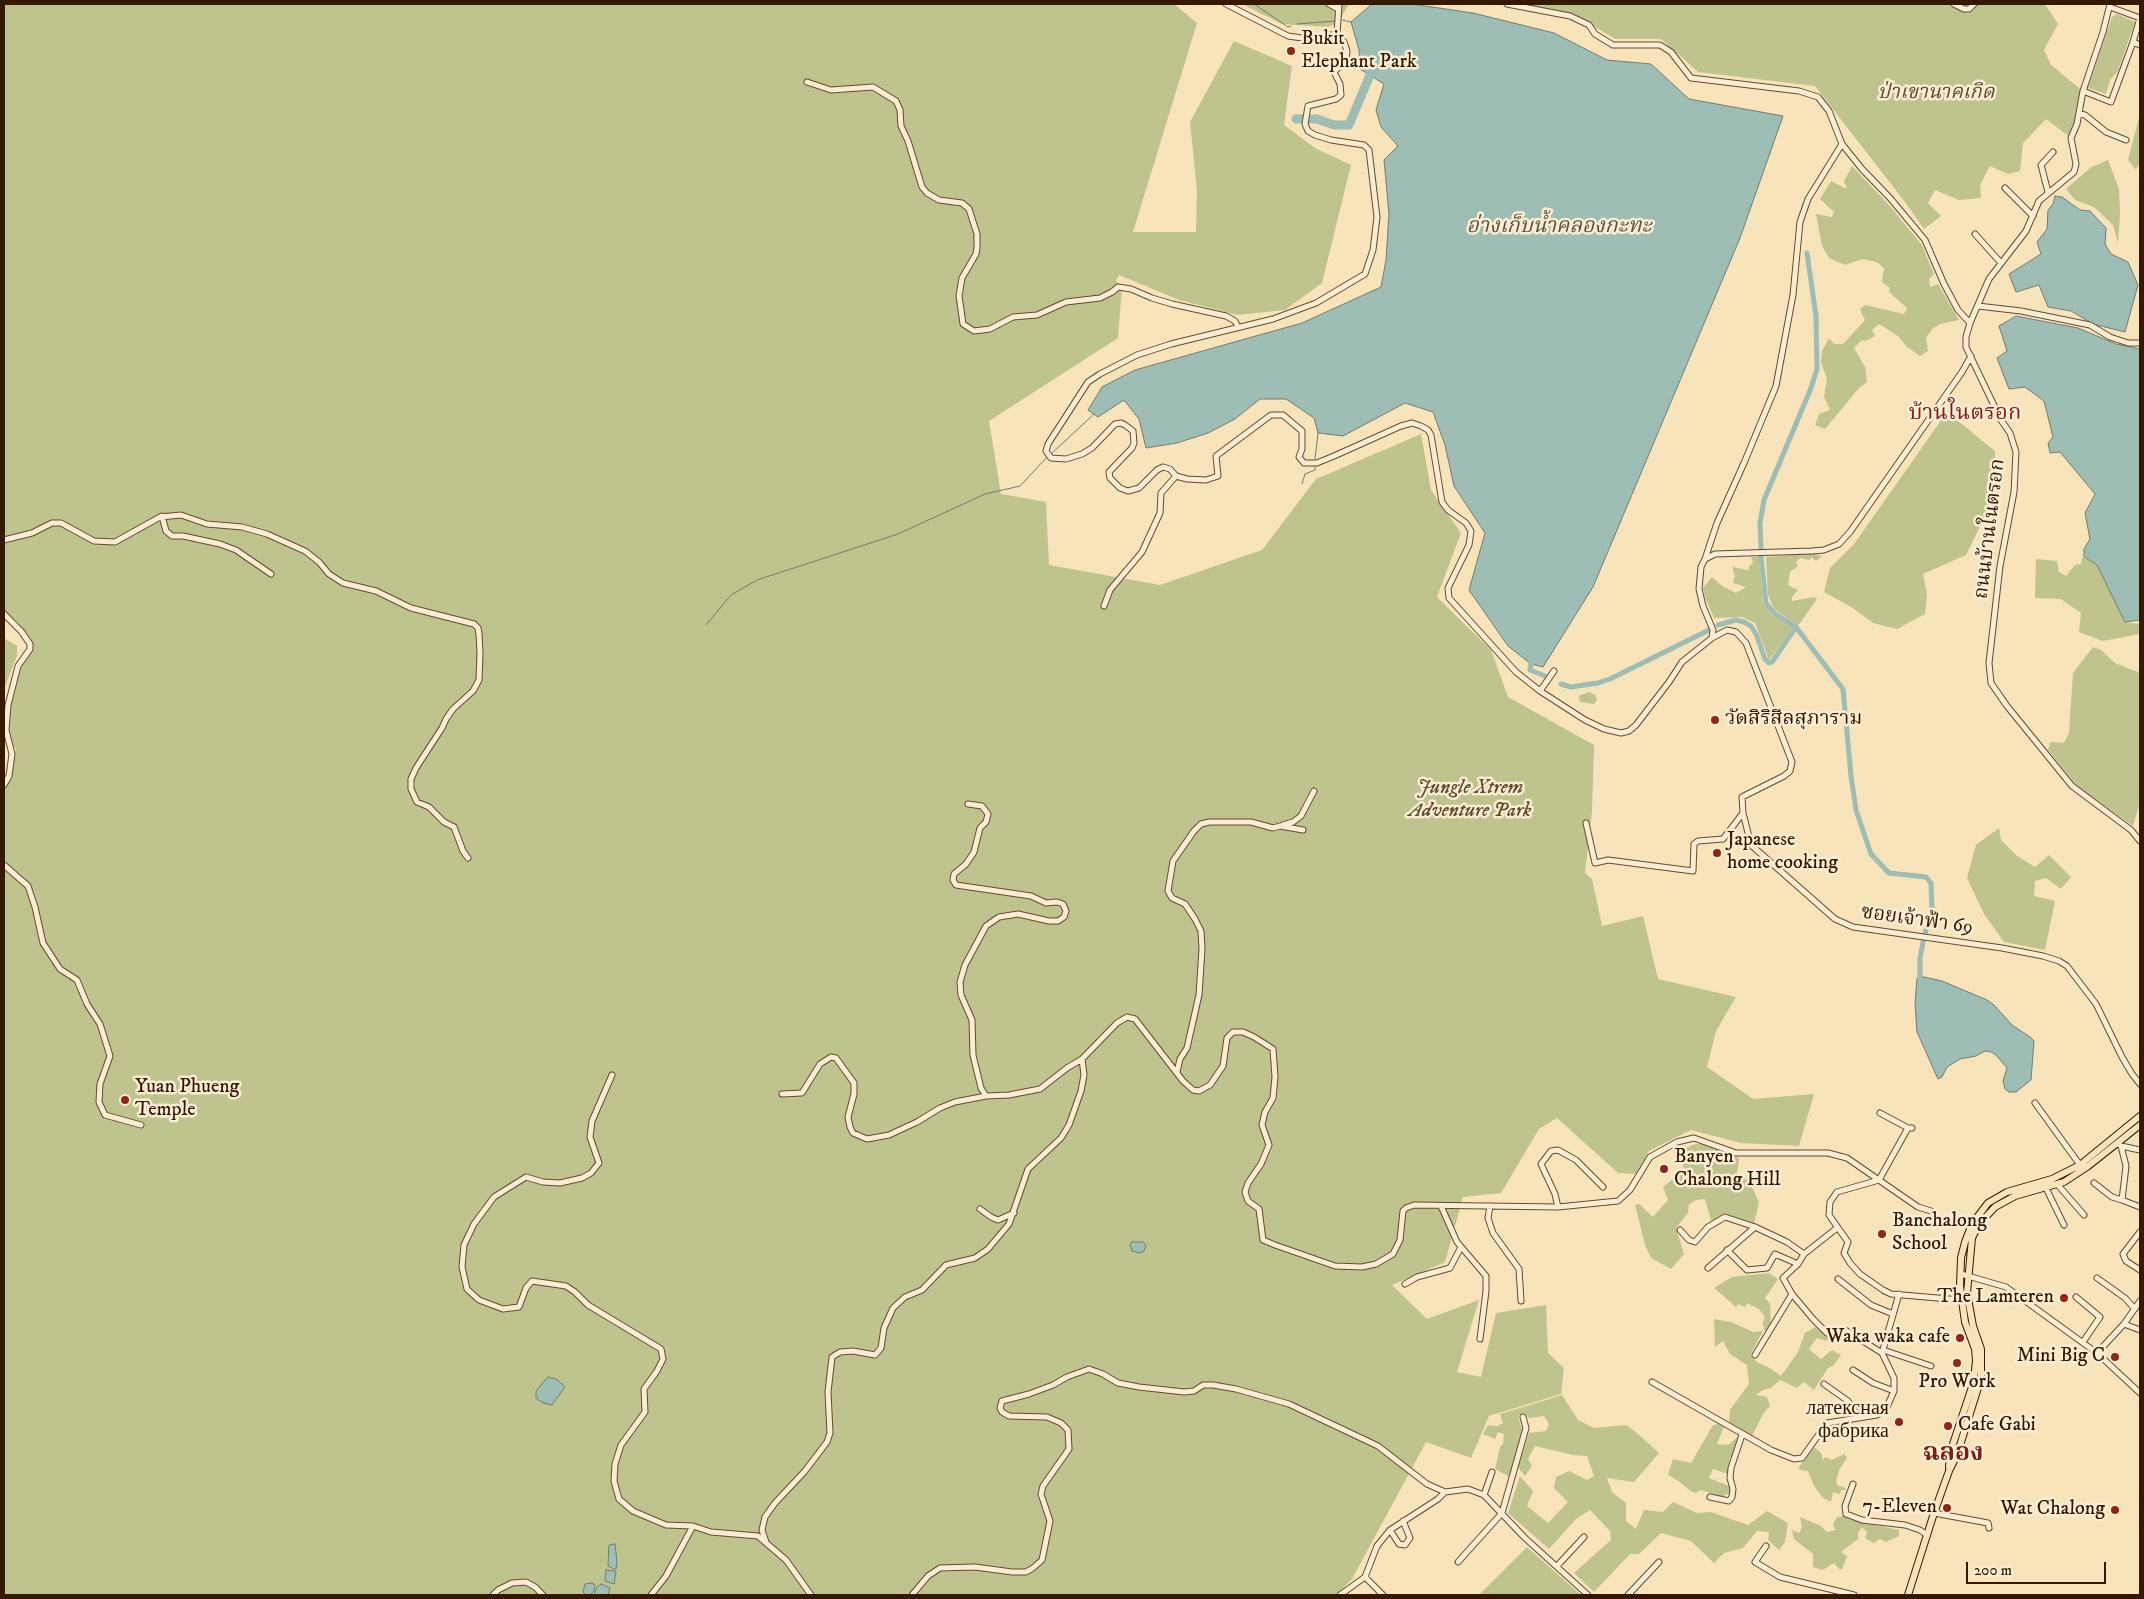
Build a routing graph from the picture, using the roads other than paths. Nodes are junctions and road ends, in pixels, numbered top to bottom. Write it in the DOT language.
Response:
graph roads {
  1 [pos="1226,4"];
  2 [pos="1329,4"];
  3 [pos="1507,4"];
  4 [pos="1954,4"];
  5 [pos="1974,4"];
  6 [pos="2110,5"];
  7 [pos="1339,6"];
  8 [pos="1337,34"];
  9 [pos="2133,42"];
  10 [pos="2140,45"];
  11 [pos="807,82"];
  12 [pos="2083,91"];
  13 [pos="2079,113"];
  14 [pos="2126,140"];
  15 [pos="1842,144"];
  16 [pos="2053,152"];
  17 [pos="2006,188"];
  18 [pos="2048,192"];
  19 [pos="2033,216"];
  20 [pos="1975,234"];
  21 [pos="2001,263"];
  22 [pos="1978,306"];
  23 [pos="1970,323"];
  24 [pos="1238,327"];
  25 [pos="2140,343"];
  26 [pos="1971,356"];
  27 [pos="1176,476"];
  28 [pos="162,516"];
  29 [pos="4,540"];
  30 [pos="1704,559"];
  31 [pos="271,574"];
  32 [pos="1104,606"];
  33 [pos="4,614"];
  34 [pos="1712,638"];
  35 [pos="1554,672"];
  36 [pos="1540,691"];
  37 [pos="6,704"];
  38 [pos="4,784"];
  39 [pos="1314,791"];
  40 [pos="968,804"];
  41 [pos="1743,813"];
  42 [pos="1586,823"];
  43 [pos="1280,826"];
  44 [pos="1304,830"];
  45 [pos="2140,840"];
  46 [pos="468,858"];
  47 [pos="4,865"];
  48 [pos="1082,1059"];
  49 [pos="1177,1072"];
  50 [pos="612,1074"];
  51 [pos="2140,1084"];
  52 [pos="782,1094"];
  53 [pos="986,1096"];
  54 [pos="2035,1103"];
  55 [pos="1880,1113"];
  56 [pos="2140,1116"];
  57 [pos="141,1125"];
  58 [pos="2140,1125"];
  59 [pos="2119,1145"];
  60 [pos="2140,1150"];
  61 [pos="2080,1165"];
  62 [pos="1879,1180"];
  63 [pos="2094,1182"];
  64 [pos="2057,1184"];
  65 [pos="1603,1187"];
  66 [pos="2046,1188"];
  67 [pos="2122,1200"];
  68 [pos="1441,1206"];
  69 [pos="1490,1206"];
  70 [pos="2140,1206"];
  71 [pos="1558,1207"];
  72 [pos="980,1209"];
  73 [pos="1931,1211"];
  74 [pos="1014,1213"];
  75 [pos="2084,1215"];
  76 [pos="2064,1225"];
  77 [pos="1755,1227"];
  78 [pos="1837,1228"];
  79 [pos="1680,1230"];
  80 [pos="2140,1232"];
  81 [pos="1462,1248"];
  82 [pos="1728,1250"];
  83 [pos="1804,1254"];
  84 [pos="1798,1264"];
  85 [pos="1708,1268"];
  86 [pos="2140,1270"];
  87 [pos="1964,1275"];
  88 [pos="2097,1278"];
  89 [pos="1838,1279"];
  90 [pos="1405,1284"];
  91 [pos="1792,1294"];
  92 [pos="1899,1294"];
  93 [pos="2076,1297"];
  94 [pos="1961,1300"];
  95 [pos="1521,1301"];
  96 [pos="2140,1301"];
  97 [pos="2135,1309"];
  98 [pos="1893,1314"];
  99 [pos="2124,1324"];
  100 [pos="2140,1330"];
  101 [pos="1847,1331"];
  102 [pos="1840,1336"];
  103 [pos="1480,1339"];
  104 [pos="2082,1342"];
  105 [pos="1883,1351"];
  106 [pos="2097,1353"];
  107 [pos="1755,1355"];
  108 [pos="1932,1366"];
  109 [pos="1853,1370"];
  110 [pos="1652,1382"];
  111 [pos="1824,1384"];
  112 [pos="1894,1391"];
  113 [pos="2140,1393"];
  114 [pos="1968,1410"];
  115 [pos="1522,1417"];
  116 [pos="1860,1417"];
  117 [pos="1742,1435"];
  118 [pos="1492,1472"];
  119 [pos="1853,1484"];
  120 [pos="1445,1492"];
  121 [pos="1484,1495"];
  122 [pos="1710,1497"];
  123 [pos="1502,1513"];
  124 [pos="1934,1513"];
  125 [pos="1403,1521"];
  126 [pos="693,1526"];
  127 [pos="1989,1528"];
  128 [pos="1390,1530"];
  129 [pos="1928,1535"];
  130 [pos="1584,1537"];
  131 [pos="766,1542"];
  132 [pos="1766,1546"];
  133 [pos="1458,1562"];
  134 [pos="1659,1562"];
  135 [pos="1557,1566"];
  136 [pos="1365,1577"];
  137 [pos="492,1595"];
  138 [pos="543,1595"];
  139 [pos="651,1595"];
  140 [pos="811,1595"];
  141 [pos="912,1595"];
  142 [pos="1340,1595"];
  143 [pos="1383,1595"];
  144 [pos="1588,1595"];
  145 [pos="1628,1595"];
  146 [pos="1851,1595"];
  147 [pos="1908,1595"];
  1 -- 8 [label="street"];
  2 -- 7 [label="street"];
  3 -- 15 [label="street"];
  4 -- 5 [label="street"];
  6 -- 9 [label="street"];
  6 -- 12 [label="street, ถนนบ้านในตรอก"];
  7 -- 8 [label="street"];
  8 -- 24 [label="street"];
  9 -- 10 [label="street"];
  9 -- 12 [label="street"];
  11 -- 24 [label="street"];
  12 -- 13 [label="street, ถนนบ้านในตรอก"];
  13 -- 14 [label="street"];
  13 -- 18 [label="street, ถนนบ้านในตรอก"];
  15 -- 23 [label="street"];
  15 -- 30 [label="street"];
  16 -- 18 [label="street"];
  17 -- 19 [label="street"];
  18 -- 19 [label="street, ถนนบ้านในตรอก"];
  19 -- 21 [label="street, ถนนบ้านในตรอก"];
  20 -- 21 [label="street"];
  21 -- 22 [label="street, ถนนบ้านในตรอก"];
  22 -- 23 [label="street, ถนนบ้านในตรอก"];
  22 -- 25 [label="street"];
  23 -- 26 [label="street, ถนนบ้านในตรอก"];
  24 -- 27 [label="street"];
  26 -- 30 [label="street"];
  26 -- 45 [label="street, ถนนบ้านในตรอก"];
  27 -- 32 [label="street"];
  27 -- 36 [label="street"];
  28 -- 29 [label="street"];
  28 -- 31 [label="street"];
  28 -- 46 [label="street"];
  30 -- 34 [label="street"];
  33 -- 37 [label="street"];
  34 -- 36 [label="street"];
  34 -- 41 [label="street"];
  35 -- 36 [label="street"];
  37 -- 38 [label="street"];
  39 -- 43 [label="street"];
  40 -- 53 [label="street"];
  41 -- 42 [label="street"];
  41 -- 51 [label="street, ซอยเจ้าฟ้า 69"];
  43 -- 44 [label="street"];
  43 -- 49 [label="street"];
  47 -- 57 [label="street"];
  48 -- 49 [label="street"];
  48 -- 53 [label="street"];
  48 -- 74 [label="street"];
  49 -- 68 [label="street"];
  50 -- 126 [label="street"];
  52 -- 53 [label="street"];
  54 -- 61 [label="street"];
  55 -- 62 [label="street"];
  56 -- 61 [label="main road"];
  58 -- 59 [label="main road"];
  59 -- 60 [label="street"];
  59 -- 64 [label="main road"];
  59 -- 67 [label="street"];
  61 -- 87 [label="main road"];
  62 -- 71 [label="street"];
  62 -- 73 [label="street"];
  62 -- 78 [label="street"];
  63 -- 67 [label="street"];
  64 -- 66 [label="main road"];
  64 -- 75 [label="street"];
  65 -- 71 [label="street"];
  66 -- 76 [label="street"];
  66 -- 87 [label="main road"];
  67 -- 70 [label="street"];
  68 -- 69 [label="street"];
  68 -- 81 [label="street"];
  69 -- 71 [label="street"];
  69 -- 95 [label="street"];
  72 -- 74 [label="street"];
  74 -- 131 [label="street"];
  77 -- 79 [label="street"];
  77 -- 82 [label="street"];
  77 -- 83 [label="street"];
  78 -- 83 [label="street"];
  78 -- 92 [label="street"];
  80 -- 86 [label="street"];
  81 -- 90 [label="street"];
  81 -- 103 [label="street"];
  82 -- 84 [label="street"];
  82 -- 85 [label="street"];
  83 -- 84 [label="street"];
  84 -- 91 [label="street"];
  87 -- 94 [label="main road"];
  87 -- 104 [label="street"];
  87 -- 114 [label="main road"];
  88 -- 97 [label="street"];
  89 -- 98 [label="street"];
  91 -- 102 [label="street"];
  91 -- 107 [label="street"];
  92 -- 94 [label="street"];
  92 -- 98 [label="street"];
  93 -- 104 [label="street"];
  94 -- 114 [label="main road"];
  96 -- 97 [label="street"];
  97 -- 99 [label="street"];
  98 -- 105 [label="street"];
  99 -- 100 [label="street"];
  99 -- 106 [label="street"];
  101 -- 105 [label="street"];
  104 -- 106 [label="street"];
  105 -- 108 [label="street"];
  105 -- 112 [label="street"];
  106 -- 113 [label="street"];
  109 -- 112 [label="street"];
  110 -- 117 [label="street"];
  111 -- 116 [label="street"];
  112 -- 116 [label="street"];
  114 -- 124 [label="main road"];
  115 -- 123 [label="street"];
  116 -- 117 [label="street"];
  117 -- 122 [label="street"];
  118 -- 121 [label="street"];
  119 -- 129 [label="street"];
  120 -- 121 [label="street"];
  120 -- 125 [label="street"];
  120 -- 141 [label="street"];
  121 -- 123 [label="street"];
  123 -- 133 [label="street"];
  123 -- 135 [label="street"];
  124 -- 127 [label="street"];
  124 -- 129 [label="main road"];
  125 -- 128 [label="street"];
  125 -- 128 [label="street"];
  126 -- 131 [label="street"];
  126 -- 139 [label="street"];
  128 -- 136 [label="street"];
  129 -- 147 [label="main road"];
  130 -- 135 [label="street"];
  131 -- 140 [label="street"];
  132 -- 146 [label="street"];
  134 -- 145 [label="street"];
  135 -- 144 [label="street"];
  136 -- 142 [label="street"];
  136 -- 143 [label="street"];
  137 -- 138 [label="street"];
}
